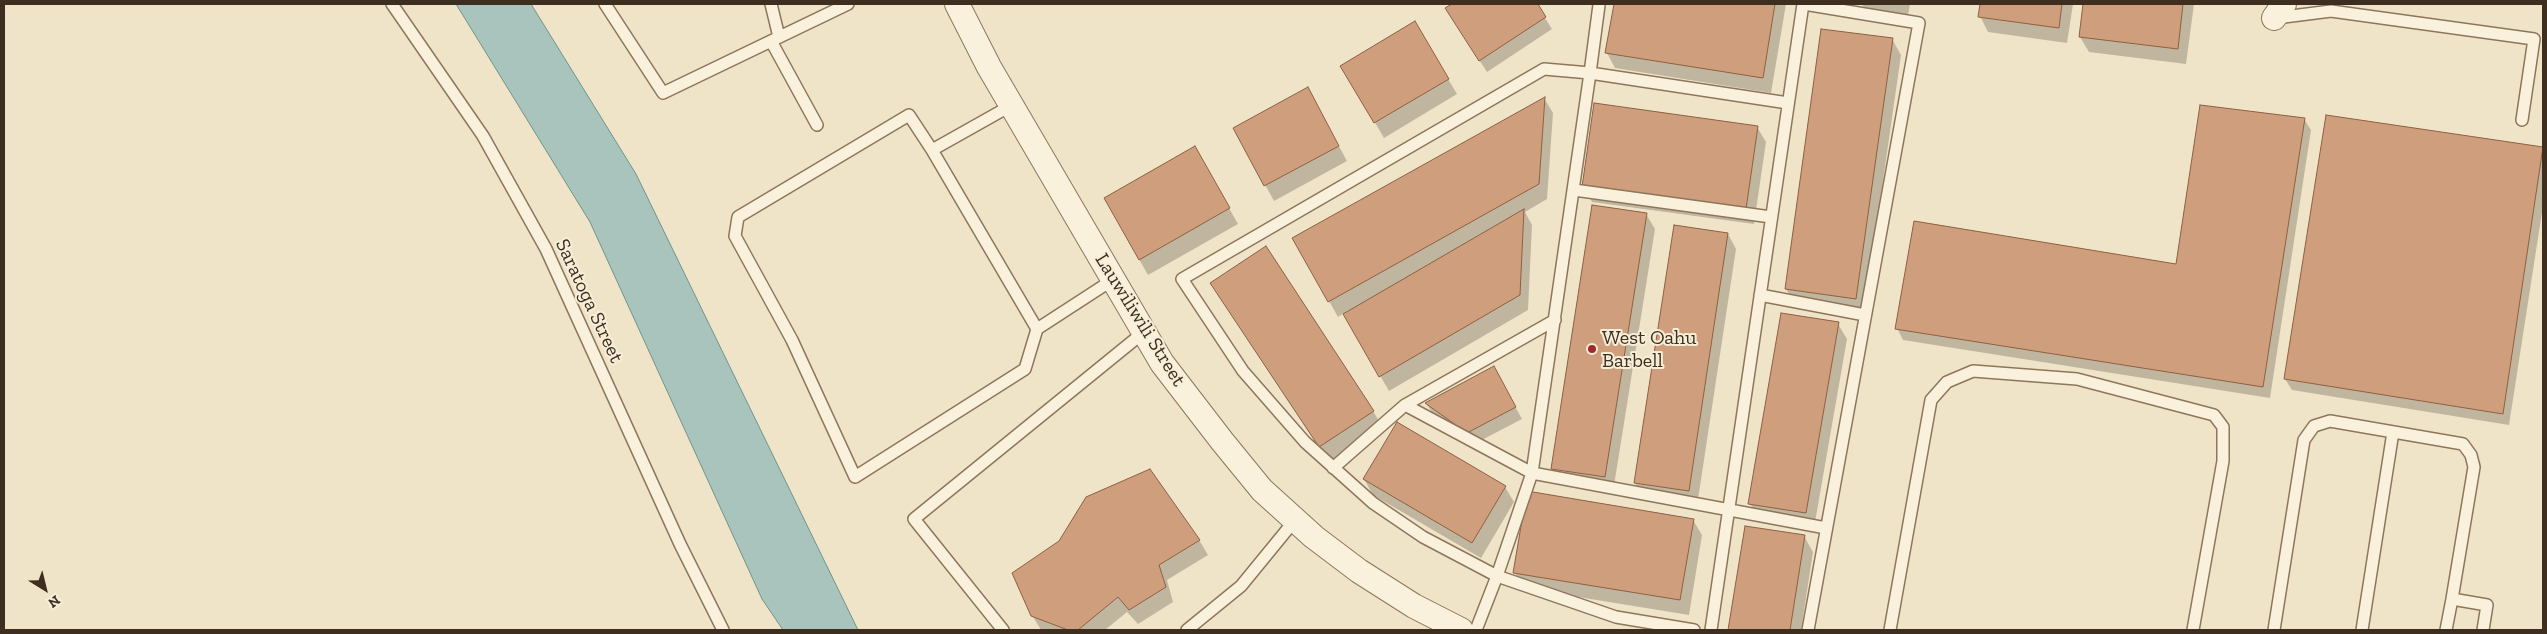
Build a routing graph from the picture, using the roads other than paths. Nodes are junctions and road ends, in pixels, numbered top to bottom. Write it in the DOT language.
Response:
graph roads {
  1 [pos="392,4"];
  2 [pos="605,4"];
  3 [pos="771,4"];
  4 [pos="848,4"];
  5 [pos="957,4"];
  6 [pos="1804,4"];
  7 [pos="1599,5"];
  8 [pos="2279,11"];
  9 [pos="775,39"];
  10 [pos="1590,73"];
  11 [pos="1788,104"];
  12 [pos="1012,106"];
  13 [pos="2522,120"];
  14 [pos="817,125"];
  15 [pos="932,150"];
  16 [pos="1574,190"];
  17 [pos="1771,217"];
  18 [pos="1114,279"];
  19 [pos="1760,295"];
  20 [pos="1864,314"];
  21 [pos="1556,320"];
  22 [pos="1037,328"];
  23 [pos="1144,332"];
  24 [pos="1405,405"];
  25 [pos="2394,432"];
  26 [pos="1333,468"];
  27 [pos="1532,473"];
  28 [pos="1730,509"];
  29 [pos="1295,520"];
  30 [pos="1826,528"];
  31 [pos="1498,576"];
  32 [pos="2452,599"];
  33 [pos="723,630"];
  34 [pos="1003,630"];
  35 [pos="1187,630"];
  36 [pos="1461,630"];
  37 [pos="1476,630"];
  38 [pos="1694,630"];
  39 [pos="1711,630"];
  40 [pos="1808,630"];
  41 [pos="1890,630"];
  42 [pos="2193,630"];
  43 [pos="2274,630"];
  44 [pos="2362,630"];
  45 [pos="2446,630"];
  46 [pos="2483,630"];
  1 -- 33 [label="lane, Saratoga Street"];
  2 -- 9 [label="lane"];
  3 -- 9 [label="lane"];
  4 -- 9 [label="lane"];
  5 -- 12 [label="street, Lauwiliwili Street"];
  6 -- 11 [label="lane"];
  6 -- 20 [label="lane"];
  7 -- 10 [label="lane"];
  8 -- 13 [label="lane"];
  9 -- 14 [label="lane"];
  10 -- 11 [label="lane"];
  10 -- 16 [label="lane"];
  10 -- 26 [label="lane"];
  11 -- 17 [label="lane"];
  12 -- 15 [label="lane"];
  12 -- 18 [label="street, Lauwiliwili Street"];
  15 -- 22 [label="lane"];
  15 -- 22 [label="lane"];
  16 -- 17 [label="lane"];
  16 -- 21 [label="lane"];
  17 -- 19 [label="lane"];
  18 -- 22 [label="lane"];
  18 -- 23 [label="street, Lauwiliwili Street"];
  19 -- 20 [label="lane"];
  19 -- 28 [label="lane"];
  20 -- 30 [label="lane"];
  21 -- 24 [label="lane"];
  21 -- 27 [label="lane"];
  23 -- 29 [label="street, Lauwiliwili Street"];
  23 -- 34 [label="lane"];
  24 -- 26 [label="lane"];
  24 -- 27 [label="lane"];
  25 -- 32 [label="lane"];
  25 -- 43 [label="lane"];
  25 -- 44 [label="lane"];
  26 -- 31 [label="lane"];
  27 -- 28 [label="lane"];
  27 -- 31 [label="lane"];
  28 -- 30 [label="lane"];
  28 -- 39 [label="lane"];
  29 -- 35 [label="lane"];
  29 -- 36 [label="street, Lauwiliwili Street"];
  30 -- 40 [label="lane"];
  31 -- 37 [label="lane"];
  31 -- 38 [label="lane"];
  32 -- 45 [label="lane"];
  32 -- 46 [label="lane"];
  41 -- 42 [label="lane"];
}
